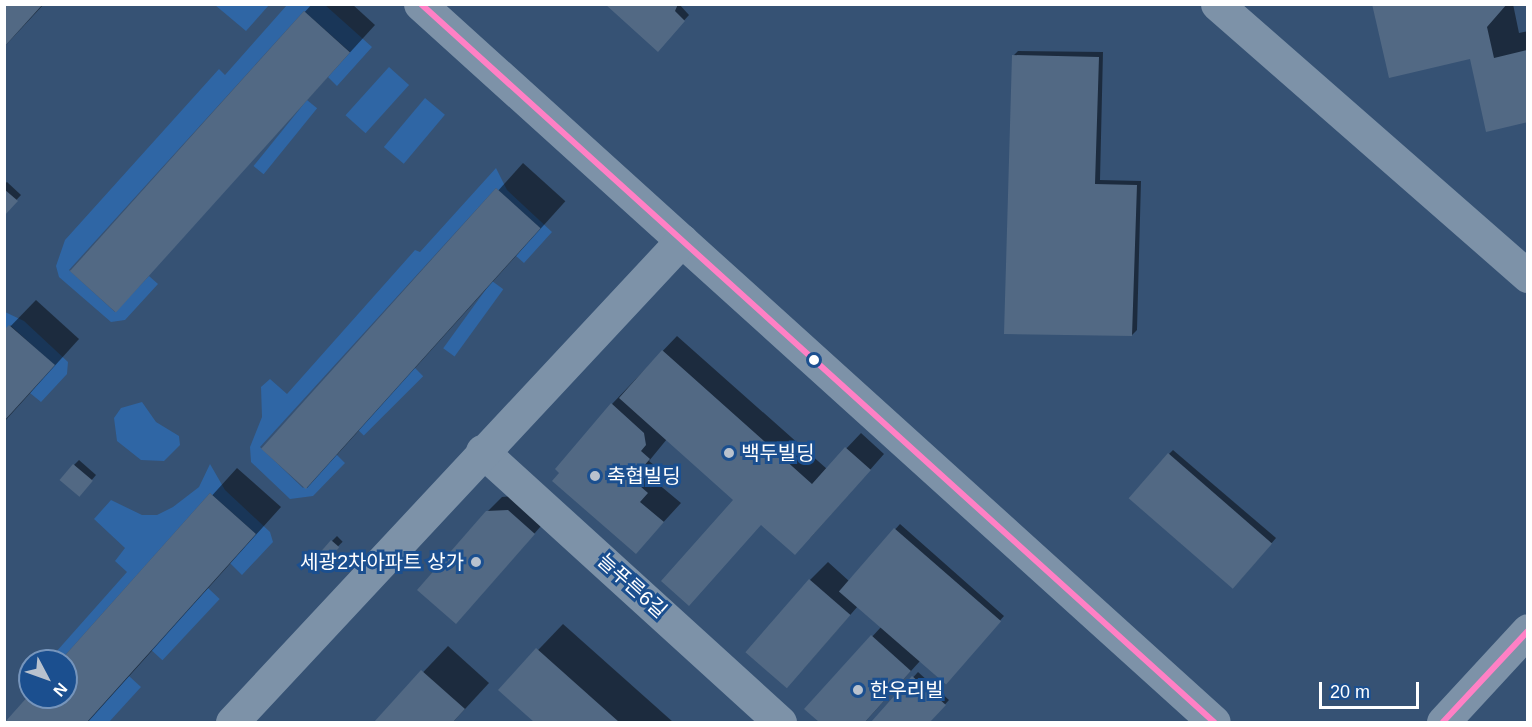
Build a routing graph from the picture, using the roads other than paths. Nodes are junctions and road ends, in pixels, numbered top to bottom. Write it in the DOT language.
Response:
graph roads {
  1 [pos="420,4"];
  2 [pos="1217,4"];
  3 [pos="682,240"];
  4 [pos="1527,276"];
  5 [pos="482,452"];
  6 [pos="1527,630"];
  7 [pos="232,723"];
  8 [pos="780,723"];
  9 [pos="1214,723"];
  10 [pos="1443,723"];
  1 -- 3 [label="street"];
  2 -- 4 [label="street"];
  3 -- 5 [label="street"];
  3 -- 9 [label="street"];
  5 -- 7 [label="street"];
  5 -- 8 [label="street, 늘푸른6길"];
  6 -- 10 [label="street"];
}
